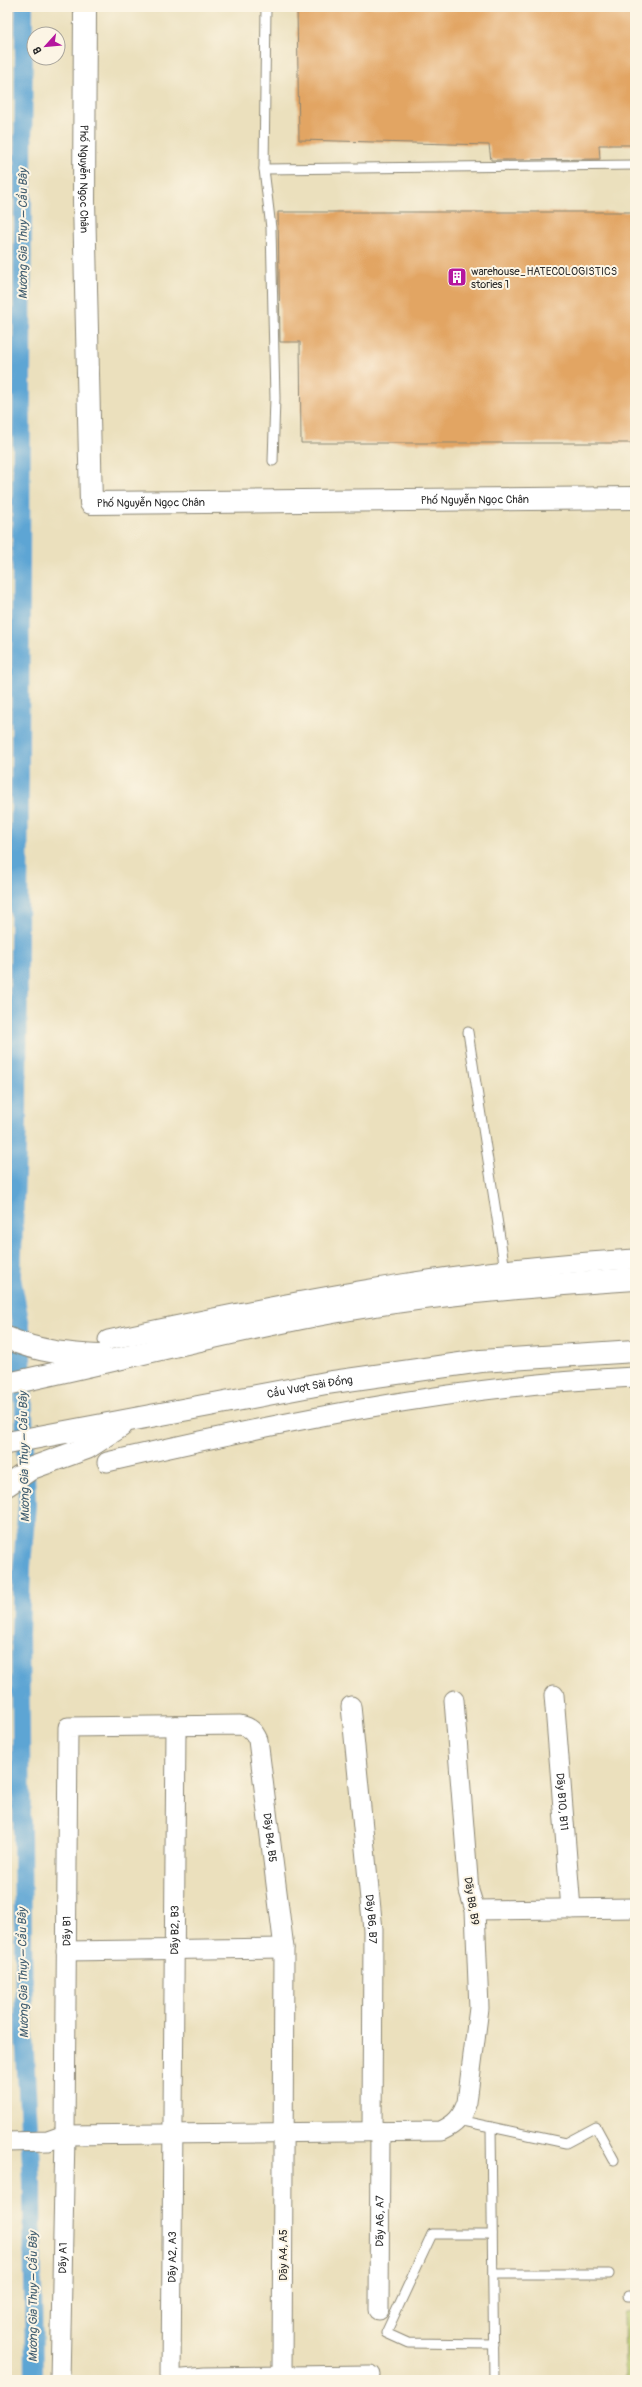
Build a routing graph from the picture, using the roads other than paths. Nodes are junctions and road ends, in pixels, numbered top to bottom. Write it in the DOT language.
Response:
graph roads {
  1 [pos="85,7"];
  2 [pos="266,7"];
  3 [pos="635,165"];
  4 [pos="264,169"];
  5 [pos="273,461"];
  6 [pos="635,498"];
  7 [pos="468,1032"];
  8 [pos="635,1259"];
  9 [pos="505,1270"];
  10 [pos="635,1280"];
  11 [pos="7,1338"];
  12 [pos="108,1340"];
  13 [pos="626,1352"];
  14 [pos="130,1358"];
  15 [pos="635,1377"];
  16 [pos="7,1384"];
  17 [pos="132,1419"];
  18 [pos="7,1443"];
  19 [pos="107,1462"];
  20 [pos="7,1485"];
  21 [pos="554,1695"];
  22 [pos="454,1700"];
  23 [pos="351,1706"];
  24 [pos="176,1726"];
  25 [pos="68,1727"];
  26 [pos="635,1908"];
  27 [pos="571,1909"];
  28 [pos="475,1910"];
  29 [pos="284,1948"];
  30 [pos="174,1949"];
  31 [pos="66,1951"];
  32 [pos="458,2120"];
  33 [pos="491,2127"];
  34 [pos="376,2132"];
  35 [pos="284,2133"];
  36 [pos="173,2134"];
  37 [pos="56,2138"];
  38 [pos="7,2142"];
  39 [pos="614,2160"];
  40 [pos="492,2234"];
  41 [pos="493,2274"];
  42 [pos="609,2274"];
  43 [pos="379,2310"];
  44 [pos="494,2344"];
  45 [pos="371,2375"];
  46 [pos="282,2376"];
  47 [pos="235,2378"];
  48 [pos="60,2380"];
  49 [pos="172,2380"];
  50 [pos="494,2380"];
  1 -- 6 [label="main road, Phố Nguyễn Ngọc Chân"];
  2 -- 4 [label="lane"];
  3 -- 4 [label="lane"];
  4 -- 5 [label="lane"];
  7 -- 9 [label="lane"];
  8 -- 9 [label="street"];
  9 -- 12 [label="street"];
  10 -- 14 [label="main road"];
  11 -- 14 [label="main road"];
  13 -- 17 [label="main road, Cầu Vượt Sài Đồng"];
  14 -- 16 [label="main road"];
  15 -- 19 [label="street"];
  17 -- 18 [label="main road, Cầu Vượt Sài Đồng"];
  17 -- 20 [label="main road"];
  21 -- 27 [label="street, Dãy B10, B11"];
  22 -- 28 [label="street, Dãy B8, B9"];
  23 -- 34 [label="street, Dãy B6, B7"];
  24 -- 25 [label="street, Dãy B4, B5"];
  24 -- 29 [label="street, Dãy B4, B5"];
  24 -- 30 [label="street, Dãy B2, B3"];
  25 -- 31 [label="street, Dãy B1"];
  26 -- 27 [label="street"];
  27 -- 28 [label="street"];
  28 -- 32 [label="street, Dãy B8, B9"];
  29 -- 30 [label="street"];
  29 -- 35 [label="street, Dãy B4, B5"];
  30 -- 31 [label="street"];
  30 -- 36 [label="street, Dãy B2, B3"];
  31 -- 37 [label="street, Dãy B1"];
  32 -- 33 [label="lane"];
  32 -- 34 [label="street"];
  33 -- 39 [label="lane"];
  33 -- 40 [label="lane"];
  34 -- 35 [label="street"];
  34 -- 43 [label="street, Dãy A6, A7"];
  35 -- 36 [label="street"];
  35 -- 46 [label="street, Dãy A4, A5"];
  36 -- 37 [label="street"];
  36 -- 49 [label="street, Dãy A2, A3"];
  37 -- 38 [label="street"];
  37 -- 48 [label="street, Dãy A1"];
  40 -- 41 [label="lane"];
  40 -- 44 [label="lane"];
  41 -- 42 [label="lane"];
  41 -- 44 [label="lane"];
  44 -- 50 [label="lane"];
  45 -- 46 [label="street"];
  46 -- 47 [label="street"];
  47 -- 49 [label="street"];
}
